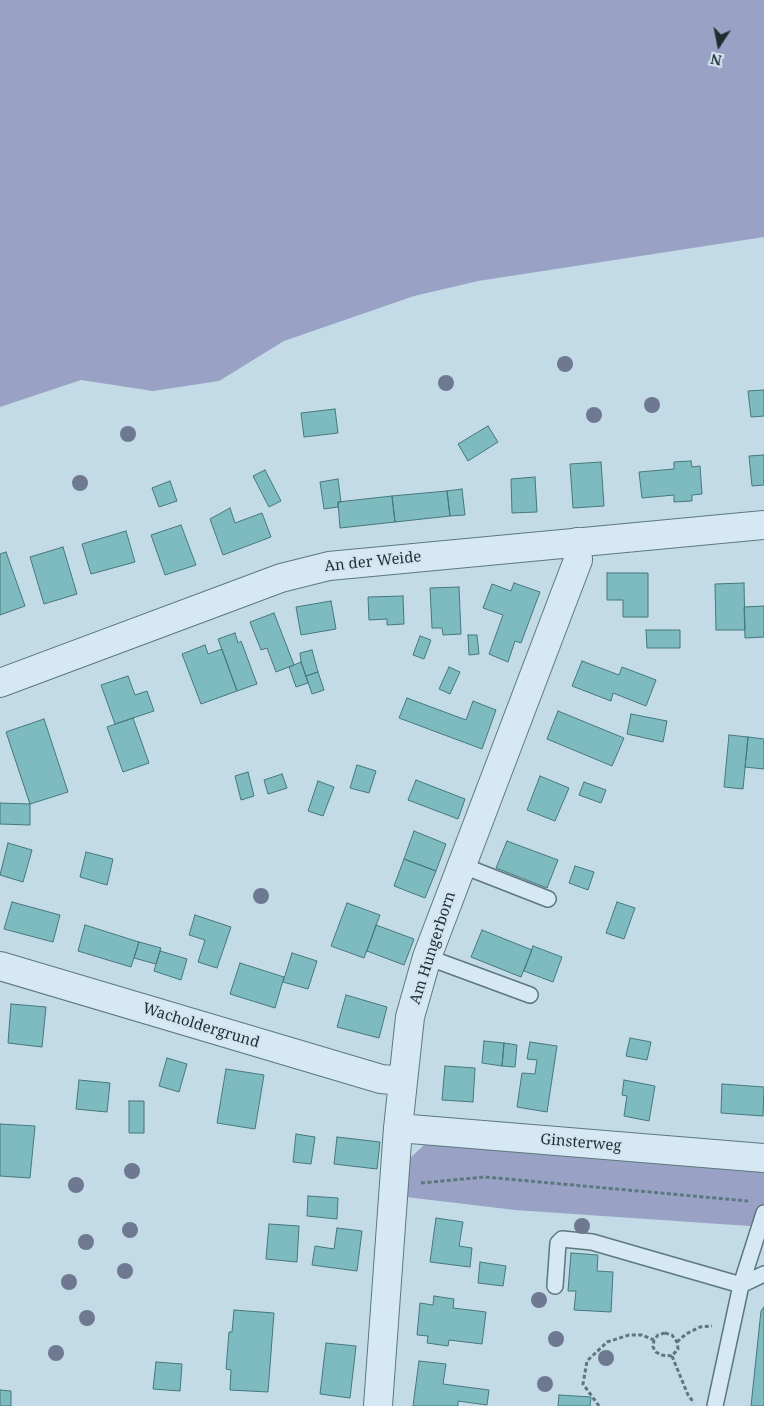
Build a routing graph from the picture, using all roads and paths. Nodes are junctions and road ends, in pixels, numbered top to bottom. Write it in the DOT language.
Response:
graph roads {
  1 [pos="764,525"];
  2 [pos="577,542"];
  3 [pos="0,683"];
  4 [pos="461,864"];
  5 [pos="548,899"];
  6 [pos="426,957"];
  7 [pos="0,966"];
  8 [pos="530,995"];
  9 [pos="403,1081"];
  10 [pos="398,1128"];
  11 [pos="764,1158"];
  12 [pos="394,1186"];
  13 [pos="759,1208"];
  14 [pos="764,1274"];
  15 [pos="741,1285"];
  16 [pos="555,1286"];
  17 [pos="731,1328"];
  18 [pos="654,1340"];
  19 [pos="677,1342"];
  20 [pos="672,1356"];
  21 [pos="378,1406"];
  22 [pos="600,1406"];
  23 [pos="696,1406"];
  24 [pos="715,1406"];
  1 -- 2 [label="street, An der Weide"];
  2 -- 3 [label="street, An der Weide"];
  2 -- 4 [label="street, Am Hungerborn"];
  4 -- 5 [label="lane"];
  4 -- 6 [label="street, Am Hungerborn"];
  6 -- 8 [label="lane"];
  6 -- 9 [label="street, Am Hungerborn"];
  7 -- 9 [label="street, Wacholdergrund"];
  9 -- 10 [label="street, Am Hungerborn"];
  10 -- 11 [label="street, Ginsterweg"];
  10 -- 12 [label="street, Am Hungerborn"];
  12 -- 13 [label="path"];
  12 -- 21 [label="street, Am Hungerborn"];
  13 -- 15 [label="lane"];
  14 -- 15 [label="lane"];
  15 -- 16 [label="lane"];
  15 -- 17 [label="lane"];
  17 -- 19 [label="path"];
  17 -- 24 [label="lane"];
  18 -- 19 [label="path"];
  18 -- 20 [label="path"];
  18 -- 22 [label="path"];
  19 -- 20 [label="path"];
  20 -- 23 [label="path"];
}
